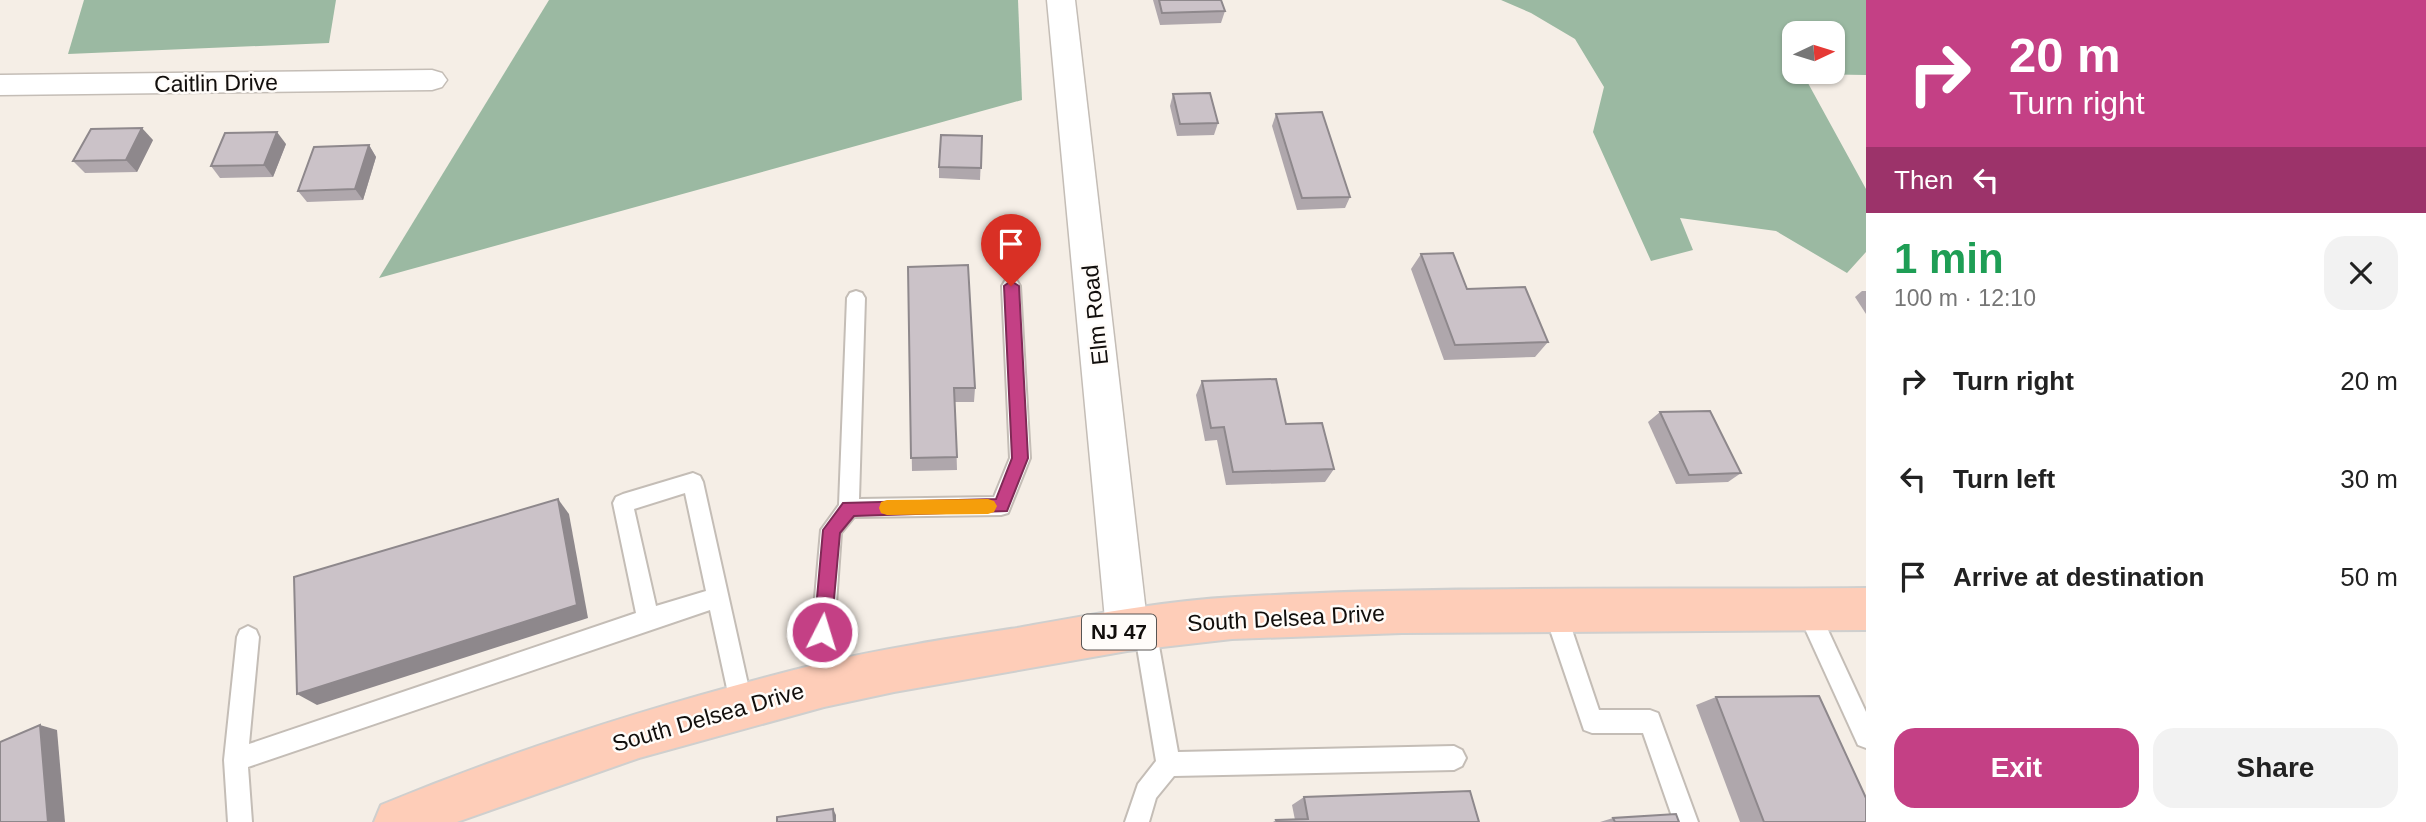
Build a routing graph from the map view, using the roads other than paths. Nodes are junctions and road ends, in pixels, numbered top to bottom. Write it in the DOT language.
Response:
graph roads {
  1 [pos="1061,0"];
  2 [pos="432,80"];
  3 [pos="0,85"];
  4 [pos="1011,286"];
  5 [pos="856,298"];
  6 [pos="849,508"];
  7 [pos="720,597"];
  8 [pos="1807,609"];
  9 [pos="1866,609"];
  10 [pos="1555,611"];
  11 [pos="648,619"];
  12 [pos="1136,630"];
  13 [pos="248,637"];
  14 [pos="824,685"];
  15 [pos="742,707"];
  16 [pos="1866,737"];
  17 [pos="1454,758"];
  18 [pos="236,760"];
  19 [pos="1168,764"];
  20 [pos="240,822"];
  21 [pos="398,822"];
  22 [pos="1137,822"];
  23 [pos="1686,822"];
  1 -- 12 [label="street, Elm Road"];
  2 -- 3 [label="street, Caitlin Drive"];
  4 -- 6 [label="lane"];
  5 -- 6 [label="lane"];
  6 -- 14 [label="lane"];
  7 -- 11 [label="lane"];
  7 -- 11 [label="lane"];
  7 -- 15 [label="lane"];
  8 -- 9 [label="main road, South Delsea Drive / NJ 47"];
  8 -- 10 [label="main road, South Delsea Drive / NJ 47"];
  8 -- 16 [label="lane"];
  10 -- 12 [label="main road, South Delsea Drive / NJ 47"];
  10 -- 23 [label="lane"];
  11 -- 18 [label="lane"];
  12 -- 14 [label="main road, South Delsea Drive / NJ 47"];
  12 -- 19 [label="lane"];
  13 -- 18 [label="lane"];
  14 -- 15 [label="main road, South Delsea Drive / NJ 47"];
  15 -- 21 [label="main road, South Delsea Drive / NJ 47"];
  17 -- 19 [label="lane"];
  18 -- 20 [label="lane"];
  19 -- 22 [label="lane"];
}
